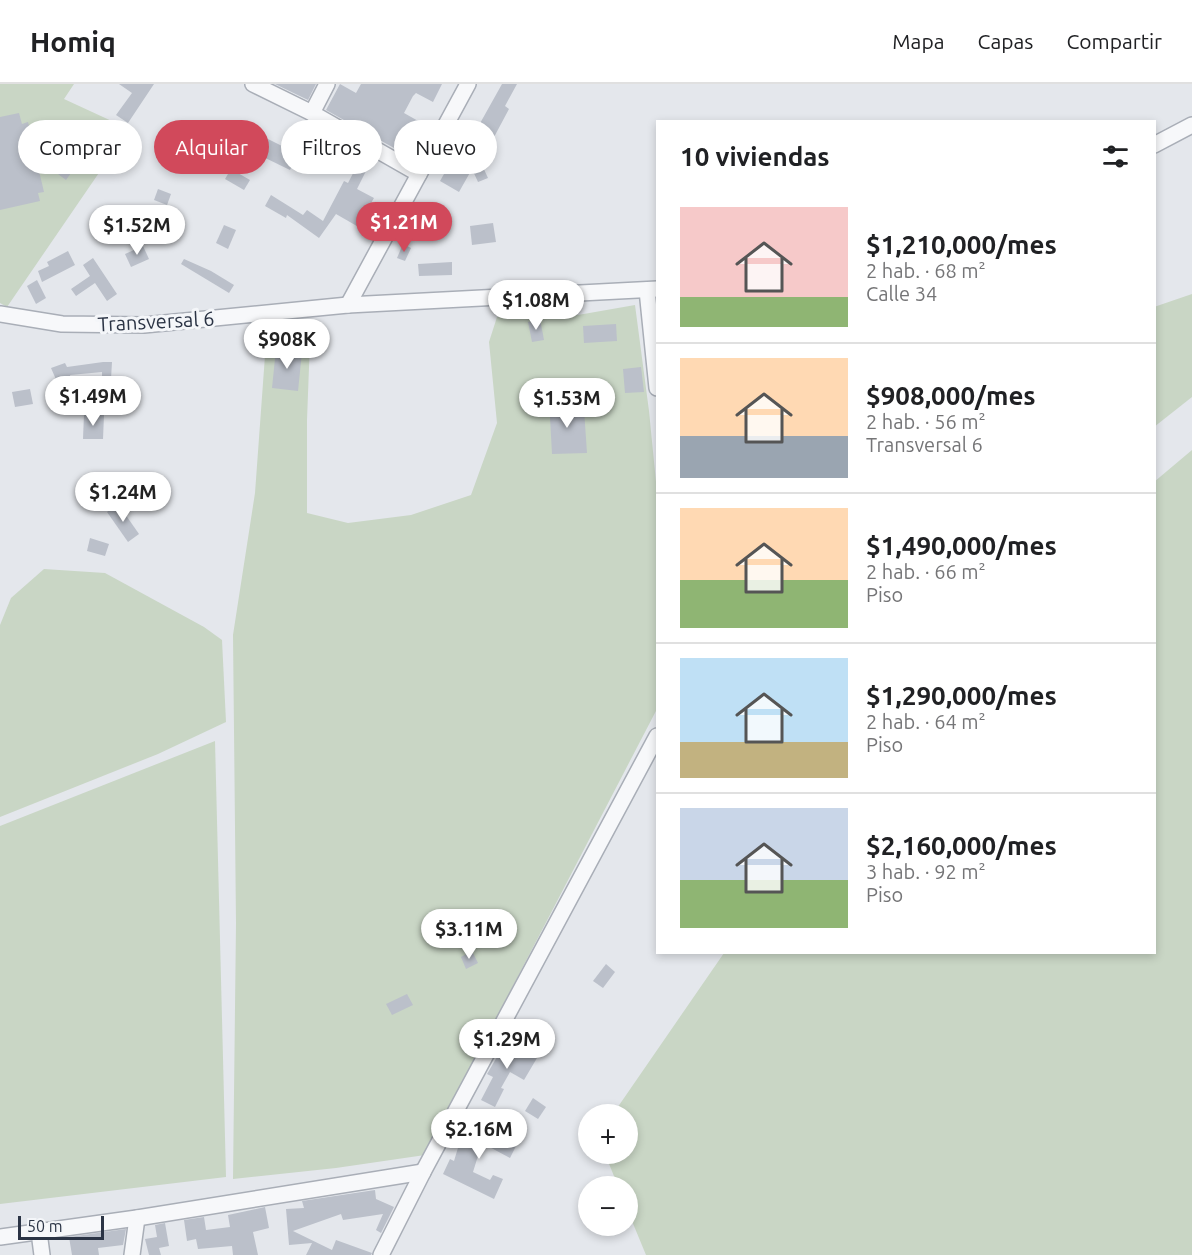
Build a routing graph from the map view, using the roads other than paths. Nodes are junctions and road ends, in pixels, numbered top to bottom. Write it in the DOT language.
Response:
graph roads {
  1 [pos="254,84"];
  2 [pos="327,84"];
  3 [pos="468,84"];
  4 [pos="312,113"];
  5 [pos="448,120"];
  6 [pos="1192,125"];
  7 [pos="1156,144"];
  8 [pos="394,160"];
  9 [pos="419,174"];
  10 [pos="652,290"];
  11 [pos="348,305"];
  12 [pos="0,314"];
  13 [pos="656,368"];
  14 [pos="656,738"];
  15 [pos="423,1172"];
  16 [pos="137,1218"];
  17 [pos="39,1232"];
  18 [pos="0,1237"];
  19 [pos="42,1255"];
  20 [pos="132,1255"];
  21 [pos="381,1255"];
  1 -- 4 [label="street"];
  2 -- 4 [label="street"];
  3 -- 5 [label="street"];
  4 -- 8 [label="street"];
  6 -- 7 [label="street"];
  9 -- 11 [label="street"];
  10 -- 11 [label="street, Transversal 6"];
  10 -- 13 [label="street"];
  11 -- 12 [label="street, Transversal 6"];
  14 -- 15 [label="street"];
  15 -- 16 [label="street"];
  15 -- 21 [label="street"];
  16 -- 17 [label="street"];
  16 -- 20 [label="street"];
  17 -- 18 [label="street"];
  17 -- 19 [label="street"];
}
